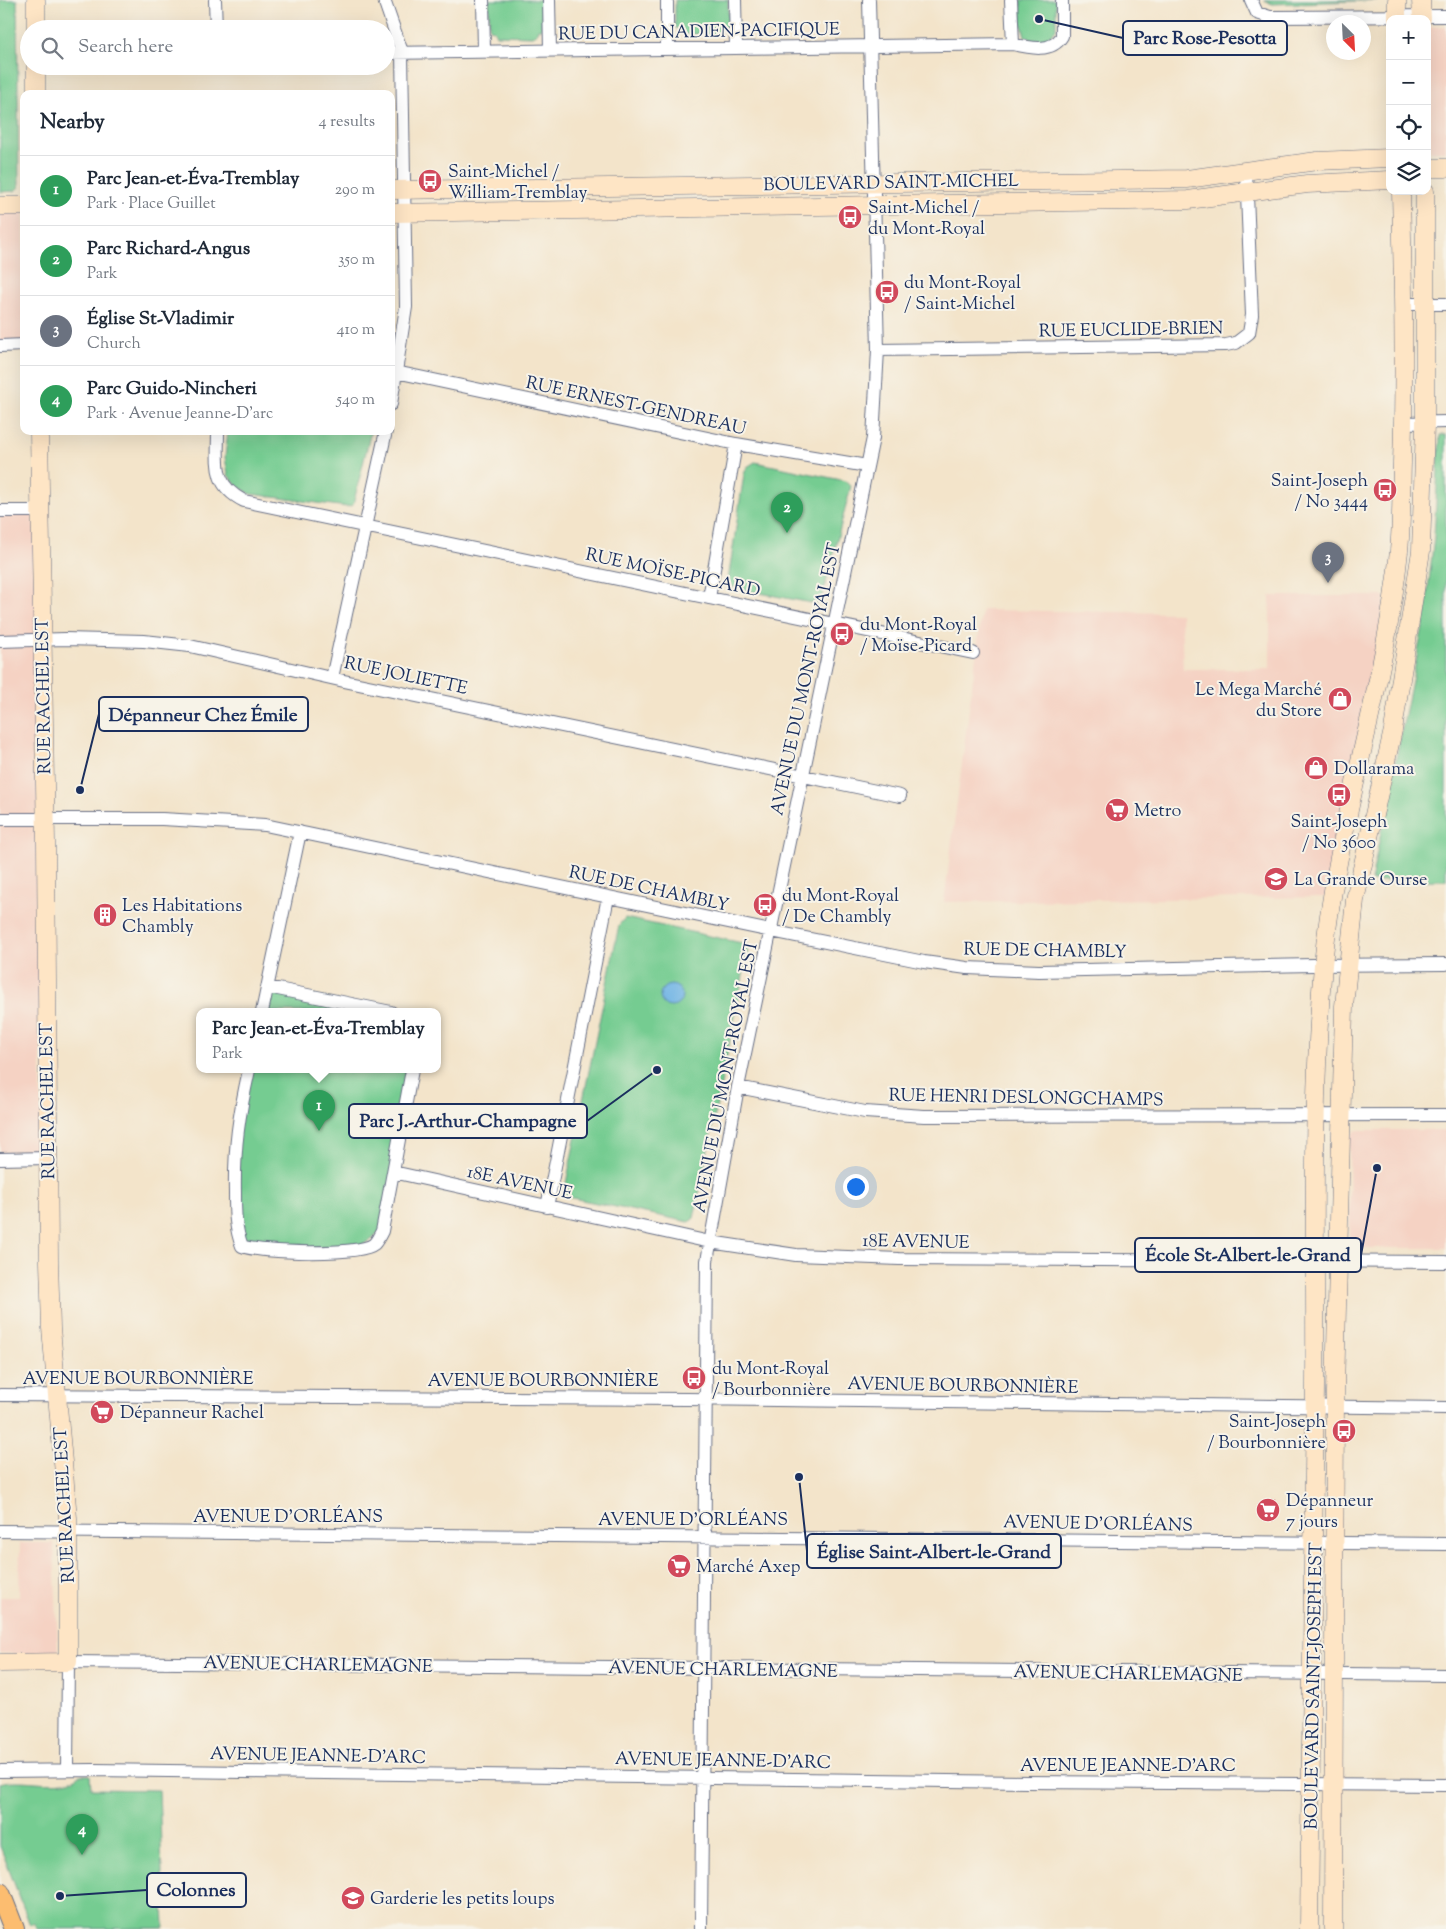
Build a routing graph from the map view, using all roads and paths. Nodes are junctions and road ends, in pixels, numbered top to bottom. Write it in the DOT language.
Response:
graph roads {
  1 [pos="36,0"];
  2 [pos="215,0"];
  3 [pos="384,0"];
  4 [pos="483,0"];
  5 [pos="550,0"];
  6 [pos="667,0"];
  7 [pos="735,0"];
  8 [pos="869,0"];
  9 [pos="1012,0"];
  10 [pos="1062,0"];
  11 [pos="1251,0"];
  12 [pos="1397,11"];
  13 [pos="1422,12"];
  14 [pos="1446,16"];
  15 [pos="36,20"];
  16 [pos="216,20"];
  17 [pos="391,20"];
  18 [pos="395,32"];
  19 [pos="1013,44"];
  20 [pos="870,47"];
  21 [pos="736,48"];
  22 [pos="667,49"];
  23 [pos="550,50"];
  24 [pos="484,51"];
  25 [pos="395,52"];
  26 [pos="402,52"];
  27 [pos="36,75"];
  28 [pos="36,90"];
  29 [pos="1386,158"];
  30 [pos="1431,168"];
  31 [pos="1446,168"];
  32 [pos="1246,172"];
  33 [pos="1386,180"];
  34 [pos="874,182"];
  35 [pos="398,190"];
  36 [pos="1247,193"];
  37 [pos="1401,195"];
  38 [pos="1425,195"];
  39 [pos="874,205"];
  40 [pos="0,206"];
  41 [pos="20,206"];
  42 [pos="398,213"];
  43 [pos="1404,304"];
  44 [pos="1426,304"];
  45 [pos="1446,304"];
  46 [pos="20,345"];
  47 [pos="0,346"];
  48 [pos="878,350"];
  49 [pos="395,366"];
  50 [pos="395,371"];
  51 [pos="1446,422"];
  52 [pos="1403,423"];
  53 [pos="1425,423"];
  54 [pos="39,435"];
  55 [pos="218,435"];
  56 [pos="385,435"];
  57 [pos="736,444"];
  58 [pos="867,466"];
  59 [pos="0,511"];
  60 [pos="40,511"];
  61 [pos="366,526"];
  62 [pos="709,598"];
  63 [pos="835,623"];
  64 [pos="41,640"];
  65 [pos="0,641"];
  66 [pos="973,653"];
  67 [pos="332,678"];
  68 [pos="802,775"];
  69 [pos="900,796"];
  70 [pos="45,818"];
  71 [pos="0,819"];
  72 [pos="300,832"];
  73 [pos="608,897"];
  74 [pos="771,931"];
  75 [pos="1324,964"];
  76 [pos="1347,964"];
  77 [pos="1446,964"];
  78 [pos="268,987"];
  79 [pos="263,1008"];
  80 [pos="371,1008"];
  81 [pos="248,1073"];
  82 [pos="411,1073"];
  83 [pos="738,1087"];
  84 [pos="1316,1115"];
  85 [pos="1340,1115"];
  86 [pos="1446,1115"];
  87 [pos="48,1158"];
  88 [pos="0,1159"];
  89 [pos="393,1172"];
  90 [pos="547,1207"];
  91 [pos="710,1242"];
  92 [pos="1315,1262"];
  93 [pos="1338,1262"];
  94 [pos="1446,1262"];
  95 [pos="0,1394"];
  96 [pos="58,1394"];
  97 [pos="705,1399"];
  98 [pos="1315,1407"];
  99 [pos="1335,1407"];
  100 [pos="1446,1408"];
  101 [pos="0,1531"];
  102 [pos="68,1532"];
  103 [pos="704,1537"];
  104 [pos="1315,1542"];
  105 [pos="1335,1542"];
  106 [pos="1446,1544"];
  107 [pos="68,1662"];
  108 [pos="0,1663"];
  109 [pos="703,1669"];
  110 [pos="1313,1674"];
  111 [pos="1334,1674"];
  112 [pos="1446,1675"];
  113 [pos="67,1770"];
  114 [pos="0,1771"];
  115 [pos="701,1778"];
  116 [pos="1311,1784"];
  117 [pos="1333,1784"];
  118 [pos="1446,1785"];
  119 [pos="0,1893"];
  120 [pos="14,1929"];
  121 [pos="701,1929"];
  122 [pos="1309,1929"];
  123 [pos="1333,1929"];
  1 -- 15 [label="main road"];
  2 -- 16 [label="street"];
  3 -- 17 [label="street"];
  4 -- 24 [label="street"];
  5 -- 23 [label="street"];
  6 -- 22 [label="street"];
  7 -- 21 [label="street"];
  8 -- 20 [label="street, AVENUE DU MONT-ROYAL EST"];
  9 -- 19 [label="street"];
  10 -- 19 [label="street, RUE DU CANADIEN-PACIFIQUE"];
  11 -- 12 [label="street"];
  12 -- 13 [label="street"];
  13 -- 14 [label="street"];
  18 -- 26 [label="street"];
  19 -- 20 [label="street, RUE DU CANADIEN-PACIFIQUE"];
  20 -- 21 [label="street, RUE DU CANADIEN-PACIFIQUE"];
  20 -- 34 [label="street, AVENUE DU MONT-ROYAL EST"];
  21 -- 22 [label="street, RUE DU CANADIEN-PACIFIQUE"];
  22 -- 23 [label="street, RUE DU CANADIEN-PACIFIQUE"];
  23 -- 24 [label="street, RUE DU CANADIEN-PACIFIQUE"];
  24 -- 26 [label="street, RUE DU CANADIEN-PACIFIQUE"];
  25 -- 26 [label="street, RUE DU CANADIEN-PACIFIQUE"];
  26 -- 35 [label="street"];
  27 -- 28 [label="main road"];
  29 -- 32 [label="main road, BOULEVARD SAINT-MICHEL"];
  30 -- 31 [label="main road"];
  32 -- 34 [label="main road, BOULEVARD SAINT-MICHEL"];
  32 -- 36 [label="street, RUE EUCLIDE-BRIEN"];
  33 -- 36 [label="main road, BOULEVARD SAINT-MICHEL"];
  34 -- 35 [label="main road, BOULEVARD SAINT-MICHEL"];
  34 -- 39 [label="street, AVENUE DU MONT-ROYAL EST"];
  35 -- 42 [label="street"];
  36 -- 39 [label="main road, BOULEVARD SAINT-MICHEL"];
  36 -- 48 [label="street, RUE EUCLIDE-BRIEN"];
  37 -- 43 [label="main road, BOULEVARD SAINT-JOSEPH EST"];
  38 -- 44 [label="main road, BOULEVARD SAINT-JOSEPH EST"];
  39 -- 42 [label="main road, BOULEVARD SAINT-MICHEL"];
  39 -- 48 [label="street, AVENUE DU MONT-ROYAL EST"];
  40 -- 41 [label="main road"];
  42 -- 49 [label="street"];
  43 -- 44 [label="street"];
  43 -- 52 [label="main road, BOULEVARD SAINT-JOSEPH EST"];
  44 -- 45 [label="street"];
  44 -- 53 [label="main road, BOULEVARD SAINT-JOSEPH EST"];
  46 -- 47 [label="street"];
  48 -- 58 [label="street, AVENUE DU MONT-ROYAL EST"];
  50 -- 57 [label="street, RUE ERNEST-GENDREAU"];
  51 -- 53 [label="street"];
  52 -- 53 [label="street"];
  52 -- 75 [label="main road, BOULEVARD SAINT-JOSEPH EST"];
  53 -- 76 [label="main road, BOULEVARD SAINT-JOSEPH EST"];
  54 -- 60 [label="main road, RUE RACHEL EST"];
  55 -- 61 [label="street, RUE MOÏSE-PICARD"];
  56 -- 61 [label="street"];
  57 -- 58 [label="street, RUE ERNEST-GENDREAU"];
  57 -- 62 [label="street"];
  58 -- 63 [label="street, AVENUE DU MONT-ROYAL EST"];
  59 -- 60 [label="street"];
  60 -- 64 [label="main road, RUE RACHEL EST"];
  61 -- 62 [label="street, RUE MOÏSE-PICARD"];
  61 -- 67 [label="street"];
  62 -- 63 [label="street, RUE MOÏSE-PICARD"];
  63 -- 66 [label="street, RUE MOÏSE-PICARD"];
  63 -- 68 [label="street, AVENUE DU MONT-ROYAL EST"];
  64 -- 65 [label="street, RUE JOLIETTE"];
  64 -- 67 [label="street, RUE JOLIETTE"];
  64 -- 70 [label="main road, RUE RACHEL EST"];
  67 -- 68 [label="street, RUE JOLIETTE"];
  68 -- 69 [label="street, RUE JOLIETTE"];
  68 -- 74 [label="street, AVENUE DU MONT-ROYAL EST"];
  70 -- 71 [label="street, RUE DE CHAMBLY"];
  70 -- 72 [label="street, RUE DE CHAMBLY"];
  70 -- 87 [label="main road, RUE RACHEL EST"];
  72 -- 73 [label="street, RUE DE CHAMBLY"];
  72 -- 78 [label="street"];
  73 -- 74 [label="street, RUE DE CHAMBLY"];
  73 -- 90 [label="street"];
  74 -- 75 [label="street, RUE DE CHAMBLY"];
  74 -- 83 [label="street, AVENUE DU MONT-ROYAL EST"];
  75 -- 76 [label="street, RUE DE CHAMBLY"];
  75 -- 84 [label="main road, BOULEVARD SAINT-JOSEPH EST"];
  76 -- 77 [label="street, RUE DE CHAMBLY"];
  76 -- 85 [label="main road, BOULEVARD SAINT-JOSEPH EST"];
  78 -- 79 [label="street"];
  78 -- 80 [label="street"];
  81 -- 89 [label="street"];
  82 -- 89 [label="street"];
  83 -- 84 [label="street, RUE HENRI DESLONGCHAMPS"];
  83 -- 91 [label="street, AVENUE DU MONT-ROYAL EST"];
  84 -- 85 [label="street, RUE HENRI DESLONGCHAMPS"];
  84 -- 92 [label="main road, BOULEVARD SAINT-JOSEPH EST"];
  85 -- 86 [label="street, RUE HENRI DESLONGCHAMPS"];
  85 -- 93 [label="main road, BOULEVARD SAINT-JOSEPH EST"];
  87 -- 88 [label="street"];
  87 -- 96 [label="main road, RUE RACHEL EST"];
  89 -- 90 [label="street, 18E AVENUE"];
  90 -- 91 [label="street, 18E AVENUE"];
  91 -- 92 [label="street, 18E AVENUE"];
  91 -- 97 [label="street, AVENUE DU MONT-ROYAL EST"];
  92 -- 93 [label="street, 18E AVENUE"];
  92 -- 98 [label="main road, BOULEVARD SAINT-JOSEPH EST"];
  93 -- 94 [label="street, 18E AVENUE"];
  93 -- 99 [label="main road, BOULEVARD SAINT-JOSEPH EST"];
  95 -- 96 [label="street, AVENUE BOURBONNIÈRE"];
  96 -- 97 [label="street, AVENUE BOURBONNIÈRE"];
  96 -- 102 [label="main road, RUE RACHEL EST"];
  97 -- 98 [label="street, AVENUE BOURBONNIÈRE"];
  97 -- 103 [label="street, AVENUE DU MONT-ROYAL EST"];
  98 -- 99 [label="street, AVENUE BOURBONNIÈRE"];
  98 -- 104 [label="main road, BOULEVARD SAINT-JOSEPH EST"];
  99 -- 100 [label="street, AVENUE BOURBONNIÈRE"];
  99 -- 105 [label="main road, BOULEVARD SAINT-JOSEPH EST"];
  101 -- 102 [label="street, AVENUE D'ORLÉANS"];
  102 -- 103 [label="street, AVENUE D'ORLÉANS"];
  102 -- 107 [label="main road, RUE RACHEL EST"];
  103 -- 104 [label="street, AVENUE D'ORLÉANS"];
  103 -- 109 [label="street, AVENUE DU MONT-ROYAL EST"];
  104 -- 105 [label="street, AVENUE D'ORLÉANS"];
  104 -- 110 [label="main road, BOULEVARD SAINT-JOSEPH EST"];
  105 -- 106 [label="street, AVENUE D'ORLÉANS"];
  105 -- 111 [label="main road, BOULEVARD SAINT-JOSEPH EST"];
  107 -- 108 [label="main road, AVENUE CHARLEMAGNE"];
  107 -- 109 [label="street, AVENUE CHARLEMAGNE"];
  107 -- 113 [label="street, RUE RACHEL EST"];
  109 -- 110 [label="street, AVENUE CHARLEMAGNE"];
  109 -- 115 [label="street, AVENUE DU MONT-ROYAL EST"];
  110 -- 111 [label="street, AVENUE CHARLEMAGNE"];
  110 -- 116 [label="main road, BOULEVARD SAINT-JOSEPH EST"];
  111 -- 112 [label="street, AVENUE CHARLEMAGNE"];
  111 -- 117 [label="main road, BOULEVARD SAINT-JOSEPH EST"];
  113 -- 114 [label="street, AVENUE JEANNE-D'ARC"];
  113 -- 115 [label="street, AVENUE JEANNE-D'ARC"];
  115 -- 116 [label="street, AVENUE JEANNE-D'ARC"];
  115 -- 121 [label="street, AVENUE DU MONT-ROYAL EST"];
  116 -- 117 [label="street, AVENUE JEANNE-D'ARC"];
  116 -- 122 [label="main road, BOULEVARD SAINT-JOSEPH EST"];
  117 -- 118 [label="street, AVENUE JEANNE-D'ARC"];
  117 -- 123 [label="main road, BOULEVARD SAINT-JOSEPH EST"];
  119 -- 120 [label="main road"];
}
